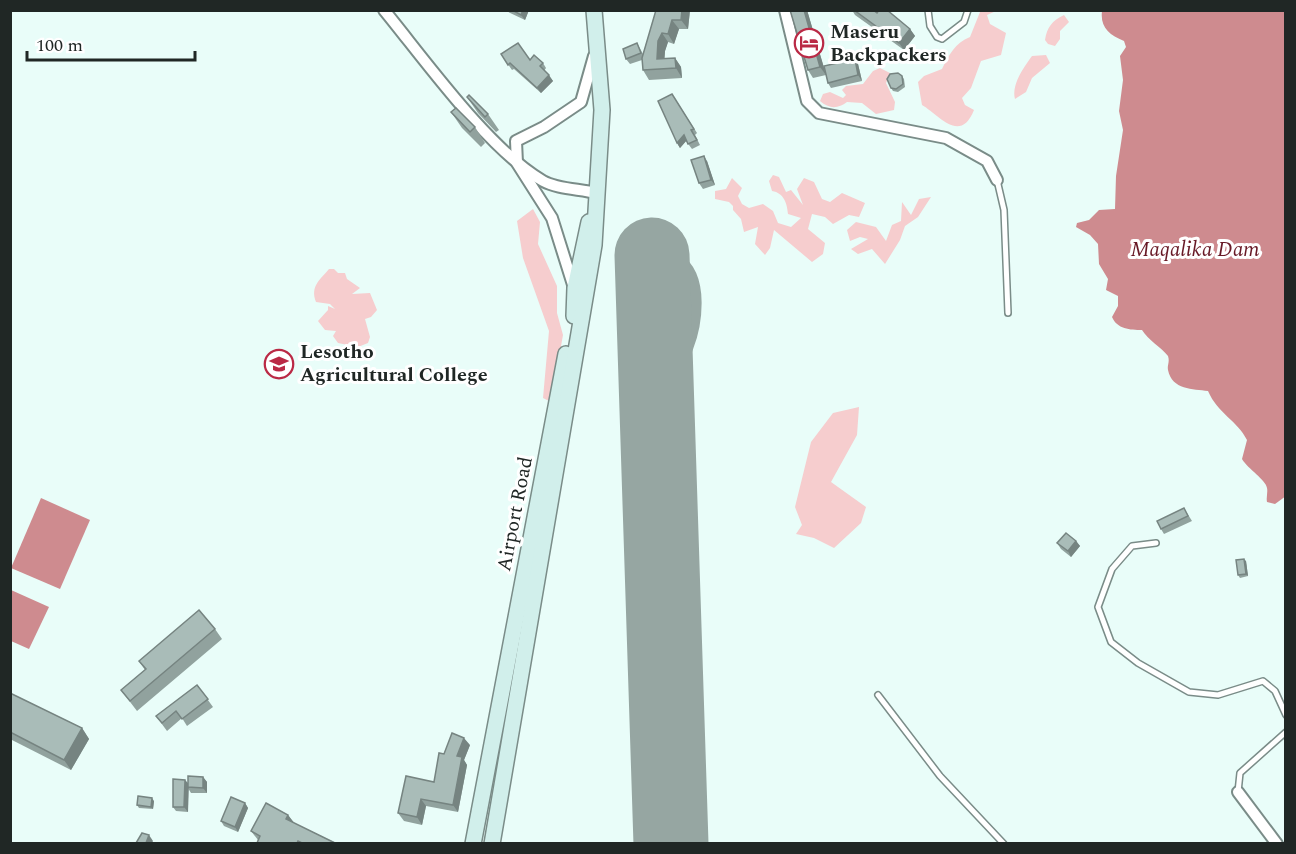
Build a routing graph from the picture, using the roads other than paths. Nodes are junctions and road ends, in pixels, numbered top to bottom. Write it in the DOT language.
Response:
graph roads {
  1 [pos="384,10"];
  2 [pos="594,10"];
  3 [pos="785,10"];
  4 [pos="928,10"];
  5 [pos="968,10"];
  6 [pos="598,41"];
  7 [pos="517,164"];
  8 [pos="998,180"];
  9 [pos="596,193"];
  10 [pos="574,288"];
  11 [pos="1008,313"];
  12 [pos="1156,543"];
  13 [pos="878,695"];
  14 [pos="1286,716"];
  15 [pos="1286,732"];
  16 [pos="1238,792"];
  17 [pos="473,843"];
  18 [pos="492,843"];
  19 [pos="1004,843"];
  20 [pos="1277,843"];
  1 -- 7 [label="street"];
  2 -- 6 [label="main road, Airport Road"];
  3 -- 8 [label="street"];
  4 -- 5 [label="lane"];
  6 -- 7 [label="street"];
  6 -- 9 [label="main road, Airport Road"];
  7 -- 9 [label="street"];
  7 -- 10 [label="street"];
  8 -- 11 [label="lane"];
  9 -- 10 [label="main road, Airport Road"];
  9 -- 18 [label="main road, Airport Road"];
  10 -- 17 [label="main road, Airport Road"];
  12 -- 14 [label="lane"];
  13 -- 19 [label="lane"];
  15 -- 16 [label="lane"];
  16 -- 20 [label="street"];
}
